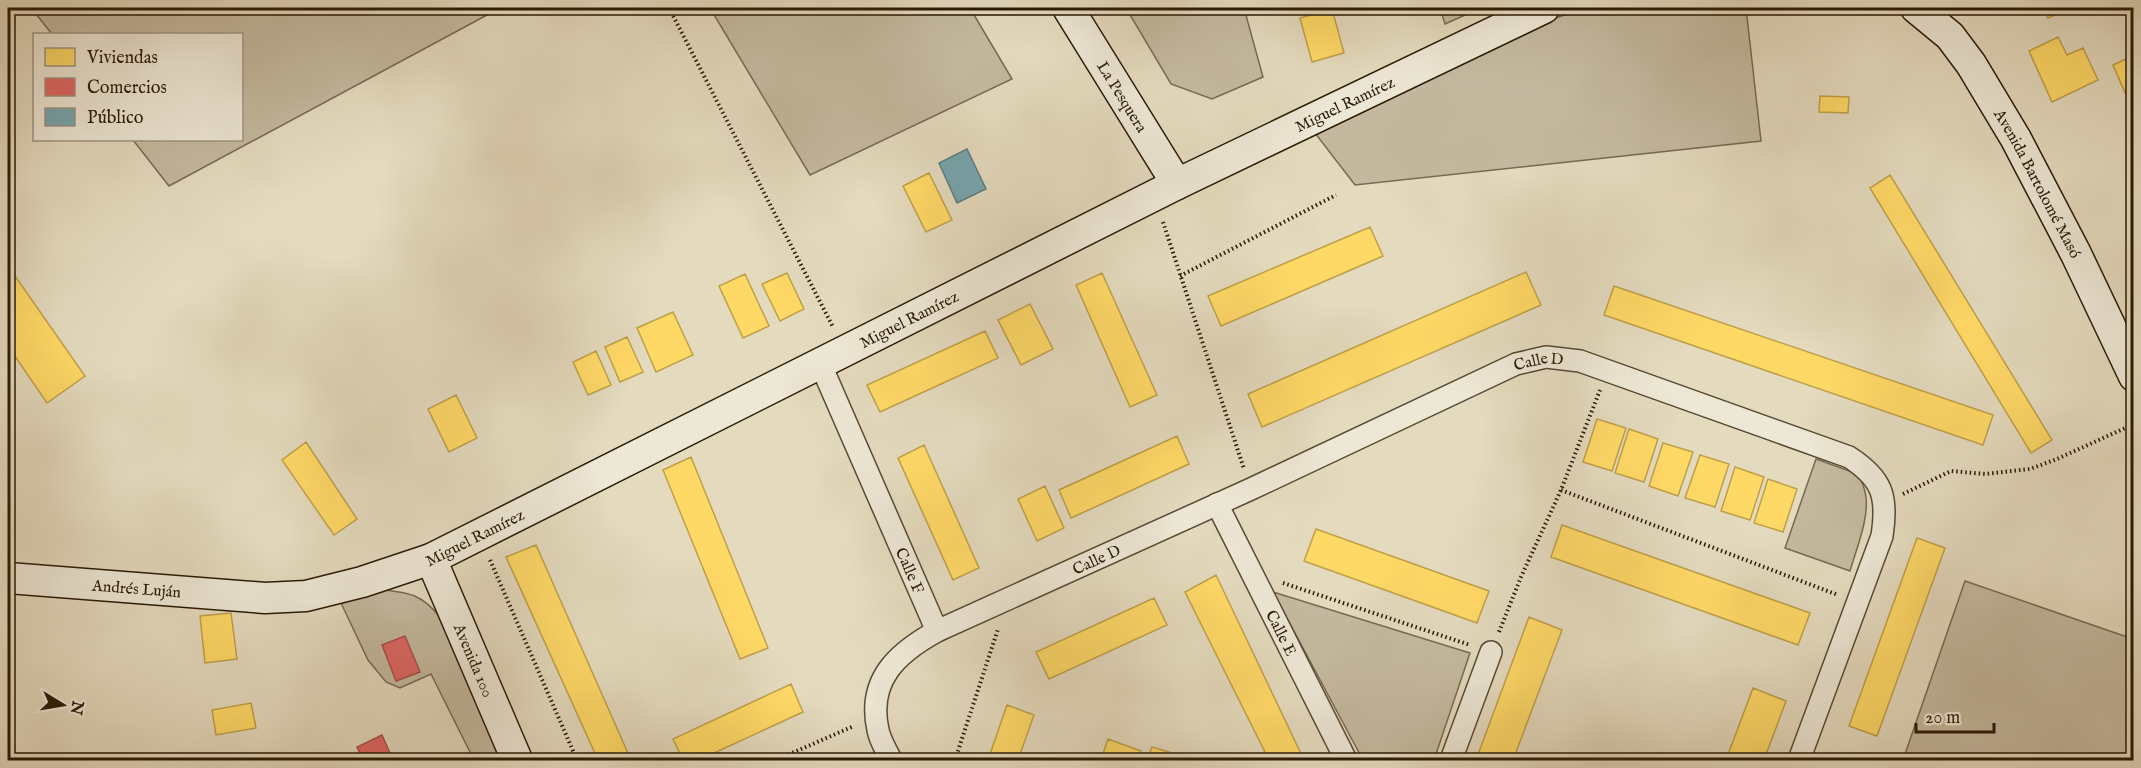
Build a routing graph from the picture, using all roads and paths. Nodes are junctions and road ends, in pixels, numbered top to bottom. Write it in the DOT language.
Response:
graph roads {
  1 [pos="669,8"];
  2 [pos="1068,8"];
  3 [pos="1544,8"];
  4 [pos="1916,8"];
  5 [pos="1166,190"];
  6 [pos="1336,195"];
  7 [pos="1180,276"];
  8 [pos="833,357"];
  9 [pos="1608,371"];
  10 [pos="2133,376"];
  11 [pos="2133,424"];
  12 [pos="1251,489"];
  13 [pos="1561,490"];
  14 [pos="1884,502"];
  15 [pos="1217,504"];
  16 [pos="479,535"];
  17 [pos="431,559"];
  18 [pos="1251,572"];
  19 [pos="8,578"];
  20 [pos="265,598"];
  21 [pos="1007,599"];
  22 [pos="1857,603"];
  23 [pos="937,631"];
  24 [pos="1491,652"];
  25 [pos="876,716"];
  26 [pos="517,760"];
  27 [pos="577,760"];
  28 [pos="776,760"];
  29 [pos="891,760"];
  30 [pos="955,760"];
  31 [pos="1346,760"];
  32 [pos="1451,760"];
  33 [pos="1799,760"];
  1 -- 8 [label="path"];
  2 -- 5 [label="street, La Pesquera"];
  3 -- 5 [label="street, Miguel Ramírez"];
  4 -- 10 [label="street, Avenida Bartolomé Masó"];
  5 -- 7 [label="path"];
  5 -- 8 [label="street, Miguel Ramírez"];
  6 -- 7 [label="path"];
  7 -- 12 [label="path"];
  8 -- 16 [label="street, Miguel Ramírez"];
  8 -- 23 [label="street, Calle F"];
  9 -- 12 [label="street, Calle D"];
  9 -- 13 [label="path"];
  9 -- 14 [label="street, Calle D"];
  11 -- 14 [label="path"];
  12 -- 15 [label="street, Calle D"];
  13 -- 22 [label="path"];
  13 -- 24 [label="path"];
  14 -- 22 [label="street, Calle D"];
  15 -- 18 [label="street, Calle E"];
  15 -- 21 [label="street, Calle D"];
  16 -- 17 [label="street, Miguel Ramírez"];
  16 -- 27 [label="path"];
  17 -- 20 [label="street, Miguel Ramírez"];
  17 -- 26 [label="street, Avenida 100"];
  18 -- 24 [label="path"];
  18 -- 31 [label="street, Calle E"];
  19 -- 20 [label="street, Andrés Luján"];
  21 -- 23 [label="street, Calle D"];
  21 -- 30 [label="path"];
  22 -- 33 [label="street, Calle D"];
  23 -- 25 [label="street"];
  24 -- 32 [label="street"];
  25 -- 28 [label="path"];
  25 -- 29 [label="street"];
}
